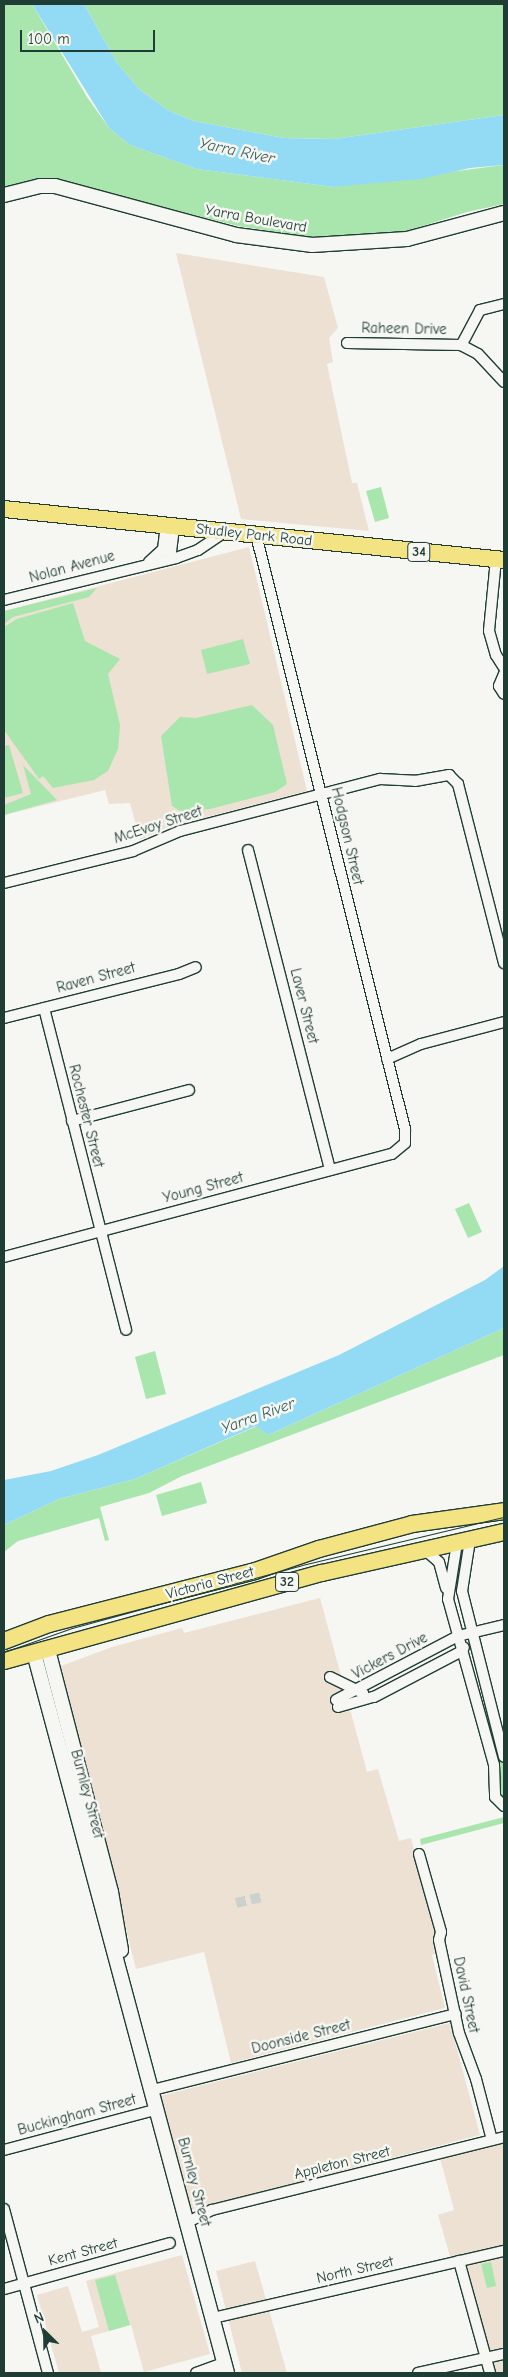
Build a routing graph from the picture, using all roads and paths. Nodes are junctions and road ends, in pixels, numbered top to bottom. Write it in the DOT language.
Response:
graph roads {
  1 [pos="4,194"];
  2 [pos="504,213"];
  3 [pos="504,304"];
  4 [pos="346,343"];
  5 [pos="461,345"];
  6 [pos="504,382"];
  7 [pos="4,509"];
  8 [pos="170,526"];
  9 [pos="225,532"];
  10 [pos="256,535"];
  11 [pos="166,560"];
  12 [pos="500,560"];
  13 [pos="148,562"];
  14 [pos="4,600"];
  15 [pos="504,668"];
  16 [pos="504,674"];
  17 [pos="504,694"];
  18 [pos="321,794"];
  19 [pos="248,850"];
  20 [pos="4,884"];
  21 [pos="504,963"];
  22 [pos="196,967"];
  23 [pos="44,1008"];
  24 [pos="4,1018"];
  25 [pos="504,1022"];
  26 [pos="386,1054"];
  27 [pos="189,1090"];
  28 [pos="72,1121"];
  29 [pos="406,1143"];
  30 [pos="330,1170"];
  31 [pos="99,1232"];
  32 [pos="4,1257"];
  33 [pos="126,1330"];
  34 [pos="504,1511"];
  35 [pos="471,1514"];
  36 [pos="504,1532"];
  37 [pos="464,1541"];
  38 [pos="425,1550"];
  39 [pos="448,1599"];
  40 [pos="504,1626"];
  41 [pos="36,1629"];
  42 [pos="471,1634"];
  43 [pos="458,1636"];
  44 [pos="4,1641"];
  45 [pos="41,1651"];
  46 [pos="462,1651"];
  47 [pos="4,1660"];
  48 [pos="480,1668"];
  49 [pos="398,1669"];
  50 [pos="468,1671"];
  51 [pos="330,1677"];
  52 [pos="404,1681"];
  53 [pos="389,1689"];
  54 [pos="358,1690"];
  55 [pos="486,1694"];
  56 [pos="475,1697"];
  57 [pos="504,1757"];
  58 [pos="83,1782"];
  59 [pos="68,1785"];
  60 [pos="504,1806"];
  61 [pos="420,1854"];
  62 [pos="105,1894"];
  63 [pos="456,2014"];
  64 [pos="153,2090"];
  65 [pos="158,2110"];
  66 [pos="504,2136"];
  67 [pos="492,2140"];
  68 [pos="4,2150"];
  69 [pos="4,2209"];
  70 [pos="188,2222"];
  71 [pos="5,2223"];
  72 [pos="170,2243"];
  73 [pos="504,2251"];
  74 [pos="459,2261"];
  75 [pos="21,2285"];
  76 [pos="4,2289"];
  77 [pos="212,2318"];
  78 [pos="504,2354"];
  79 [pos="486,2358"];
  80 [pos="222,2370"];
  81 [pos="42,2373"];
  82 [pos="48,2373"];
  83 [pos="196,2373"];
  84 [pos="418,2373"];
  85 [pos="490,2373"];
  1 -- 2 [label="main road, Yarra Boulevard"];
  3 -- 5 [label="street, Raheen Drive"];
  4 -- 5 [label="street, Raheen Drive"];
  5 -- 6 [label="street, Raheen Drive"];
  7 -- 8 [label="main road, Studley Park Road / 34"];
  8 -- 9 [label="main road, Studley Park Road / 34"];
  8 -- 11 [label="street"];
  8 -- 13 [label="street"];
  9 -- 10 [label="main road, Studley Park Road / 34"];
  9 -- 11 [label="street, Nolan Avenue"];
  10 -- 12 [label="main road, Studley Park Road / 34"];
  10 -- 18 [label="street, Hodgson Street"];
  11 -- 13 [label="street, Nolan Avenue"];
  12 -- 15 [label="street"];
  13 -- 14 [label="street, Nolan Avenue"];
  16 -- 17 [label="street"];
  18 -- 20 [label="street, McEvoy Street"];
  18 -- 21 [label="street, McEvoy Street"];
  18 -- 26 [label="street, Hodgson Street"];
  19 -- 30 [label="street, Laver Street"];
  22 -- 23 [label="street, Raven Street"];
  23 -- 24 [label="street, Raven Street"];
  23 -- 28 [label="street, Rochester Street"];
  25 -- 26 [label="street"];
  26 -- 29 [label="street, Hodgson Street"];
  27 -- 28 [label="street"];
  28 -- 31 [label="street, Rochester Street"];
  29 -- 30 [label="street, Young Street"];
  30 -- 31 [label="street, Young Street"];
  31 -- 32 [label="street, Young Street"];
  31 -- 33 [label="street, Rochester Street"];
  34 -- 35 [label="main road, Victoria Street / 32"];
  35 -- 37 [label="main road"];
  35 -- 41 [label="main road, Victoria Street / 32"];
  36 -- 37 [label="main road, Victoria Street / 32"];
  37 -- 38 [label="main road, Victoria Street / 32"];
  37 -- 39 [label="street"];
  37 -- 42 [label="street"];
  38 -- 39 [label="street"];
  38 -- 45 [label="main road, Victoria Street / 32"];
  39 -- 43 [label="street"];
  40 -- 42 [label="street"];
  41 -- 44 [label="main road, Victoria Street / 32"];
  41 -- 45 [label="main road"];
  42 -- 43 [label="street"];
  42 -- 46 [label="street"];
  42 -- 48 [label="street"];
  43 -- 46 [label="street"];
  43 -- 49 [label="street, Vickers Drive"];
  45 -- 47 [label="main road, Victoria Street / 32"];
  45 -- 58 [label="main road, Burnley Street"];
  45 -- 59 [label="main road, Burnley Street"];
  46 -- 50 [label="street"];
  46 -- 52 [label="street, Vickers Drive"];
  48 -- 50 [label="street"];
  48 -- 55 [label="street"];
  49 -- 52 [label="street"];
  49 -- 54 [label="street, Vickers Drive"];
  50 -- 56 [label="street"];
  51 -- 54 [label="street"];
  52 -- 53 [label="street, Vickers Drive"];
  53 -- 54 [label="street"];
  53 -- 54 [label="street, Vickers Drive"];
  55 -- 56 [label="street"];
  55 -- 57 [label="street"];
  56 -- 60 [label="street"];
  58 -- 59 [label="main road"];
  58 -- 62 [label="main road, Burnley Street"];
  59 -- 62 [label="main road, Burnley Street"];
  61 -- 63 [label="street, David Street"];
  62 -- 64 [label="main road, Burnley Street"];
  63 -- 64 [label="street, Doonside Street"];
  63 -- 67 [label="street, David Street"];
  64 -- 65 [label="main road, Burnley Street"];
  65 -- 68 [label="street, Buckingham Street"];
  65 -- 70 [label="main road, Burnley Street"];
  66 -- 67 [label="street, Appleton Street"];
  67 -- 70 [label="street, Appleton Street"];
  69 -- 71 [label="street"];
  70 -- 77 [label="main road, Burnley Street"];
  71 -- 75 [label="street"];
  72 -- 75 [label="street, Kent Street"];
  73 -- 74 [label="street, North Street"];
  74 -- 77 [label="street, North Street"];
  74 -- 79 [label="street"];
  75 -- 76 [label="street, Kent Street"];
  75 -- 81 [label="street"];
  75 -- 82 [label="street"];
  77 -- 80 [label="main road, Burnley Street"];
  78 -- 79 [label="street"];
  79 -- 84 [label="street"];
  79 -- 85 [label="street"];
  80 -- 83 [label="street"];
}
